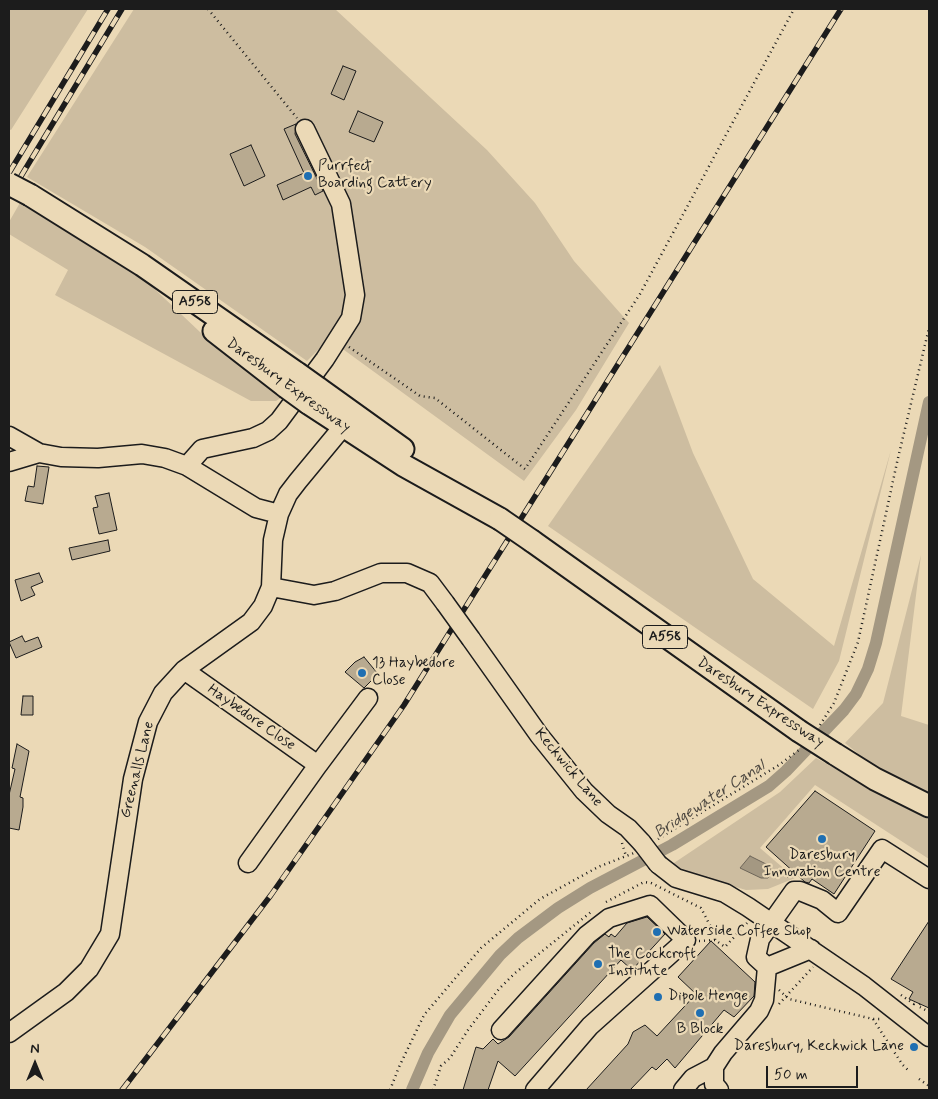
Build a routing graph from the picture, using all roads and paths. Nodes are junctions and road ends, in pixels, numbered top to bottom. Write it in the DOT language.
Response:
graph roads {
  1 [pos="208,9"];
  2 [pos="794,9"];
  3 [pos="305,129"];
  4 [pos="9,184"];
  5 [pos="929,328"];
  6 [pos="338,339"];
  7 [pos="348,421"];
  8 [pos="9,436"];
  9 [pos="39,453"];
  10 [pos="9,462"];
  11 [pos="187,466"];
  12 [pos="279,514"];
  13 [pos="271,587"];
  14 [pos="184,670"];
  15 [pos="368,698"];
  16 [pos="807,734"];
  17 [pos="318,765"];
  18 [pos="929,806"];
  19 [pos="645,846"];
  20 [pos="248,863"];
  21 [pos="929,879"];
  22 [pos="750,920"];
  23 [pos="772,923"];
  24 [pos="686,940"];
  25 [pos="814,956"];
  26 [pos="767,973"];
  27 [pos="786,996"];
  28 [pos="914,1004"];
  29 [pos="775,1008"];
  30 [pos="929,1012"];
  31 [pos="891,1018"];
  32 [pos="873,1019"];
  33 [pos="501,1030"];
  34 [pos="9,1033"];
  35 [pos="929,1037"];
  36 [pos="714,1067"];
  37 [pos="908,1070"];
  38 [pos="919,1079"];
  39 [pos="929,1086"];
  40 [pos="390,1090"];
  41 [pos="535,1090"];
  42 [pos="683,1090"];
  43 [pos="718,1090"];
  1 -- 3 [label="path"];
  2 -- 6 [label="path"];
  3 -- 6 [label="street"];
  4 -- 7 [label="main road, Daresbury Expressway / A558, bridge"];
  5 -- 16 [label="path"];
  6 -- 11 [label="street"];
  7 -- 12 [label="street"];
  7 -- 16 [label="main road, Daresbury Expressway / A558, bridge"];
  8 -- 9 [label="street"];
  9 -- 10 [label="street"];
  9 -- 11 [label="street"];
  11 -- 12 [label="street"];
  12 -- 13 [label="street, Greenalls Lane"];
  13 -- 14 [label="street, Greenalls Lane"];
  13 -- 19 [label="street, Keckwick Lane, bridge"];
  14 -- 17 [label="street, Haybedore Close"];
  14 -- 34 [label="street, Greenalls Lane"];
  15 -- 17 [label="street"];
  16 -- 18 [label="main road, Daresbury Expressway / A558, bridge"];
  16 -- 19 [label="path"];
  17 -- 20 [label="street"];
  19 -- 23 [label="street, Keckwick Lane, bridge"];
  19 -- 40 [label="path"];
  21 -- 23 [label="street"];
  22 -- 24 [label="path"];
  23 -- 25 [label="street, Keckwick Lane"];
  23 -- 26 [label="street"];
  24 -- 33 [label="street"];
  24 -- 41 [label="street"];
  25 -- 26 [label="street"];
  25 -- 27 [label="path"];
  25 -- 35 [label="street, Keckwick Lane"];
  26 -- 27 [label="path"];
  26 -- 36 [label="street"];
  27 -- 29 [label="path"];
  27 -- 32 [label="path"];
  28 -- 30 [label="path"];
  31 -- 32 [label="path"];
  32 -- 37 [label="path"];
  36 -- 42 [label="street"];
  36 -- 43 [label="street"];
  38 -- 39 [label="path"];
}
